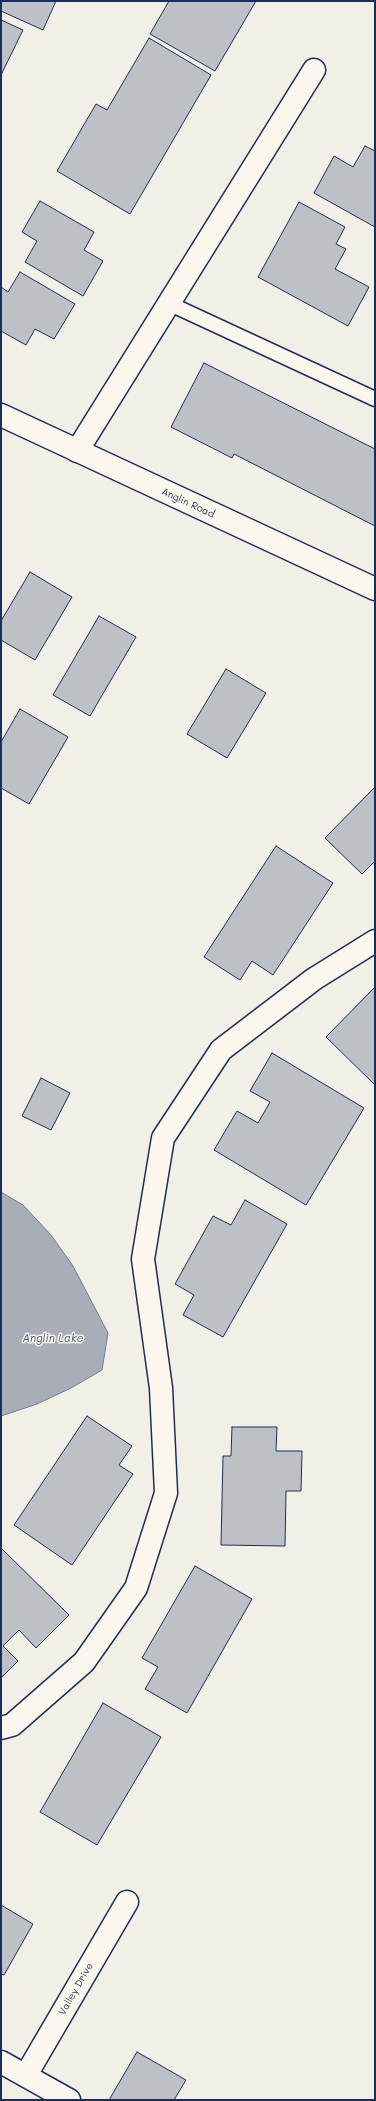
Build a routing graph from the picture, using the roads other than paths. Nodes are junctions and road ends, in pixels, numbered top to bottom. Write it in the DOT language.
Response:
graph roads {
  1 [pos="314,70"];
  2 [pos="168,303"];
  3 [pos="375,399"];
  4 [pos="1,415"];
  5 [pos="76,451"];
  6 [pos="375,589"];
  7 [pos="375,941"];
  8 [pos="1,1728"];
  9 [pos="126,1902"];
  10 [pos="1,2062"];
  11 [pos="26,2075"];
  12 [pos="68,2100"];
  1 -- 2 [label="street"];
  2 -- 3 [label="lane"];
  2 -- 5 [label="street"];
  4 -- 5 [label="street, Anglin Road"];
  5 -- 6 [label="street, Anglin Road"];
  7 -- 8 [label="street"];
  9 -- 11 [label="street, Valley Drive"];
  10 -- 11 [label="street"];
  11 -- 12 [label="street"];
}
